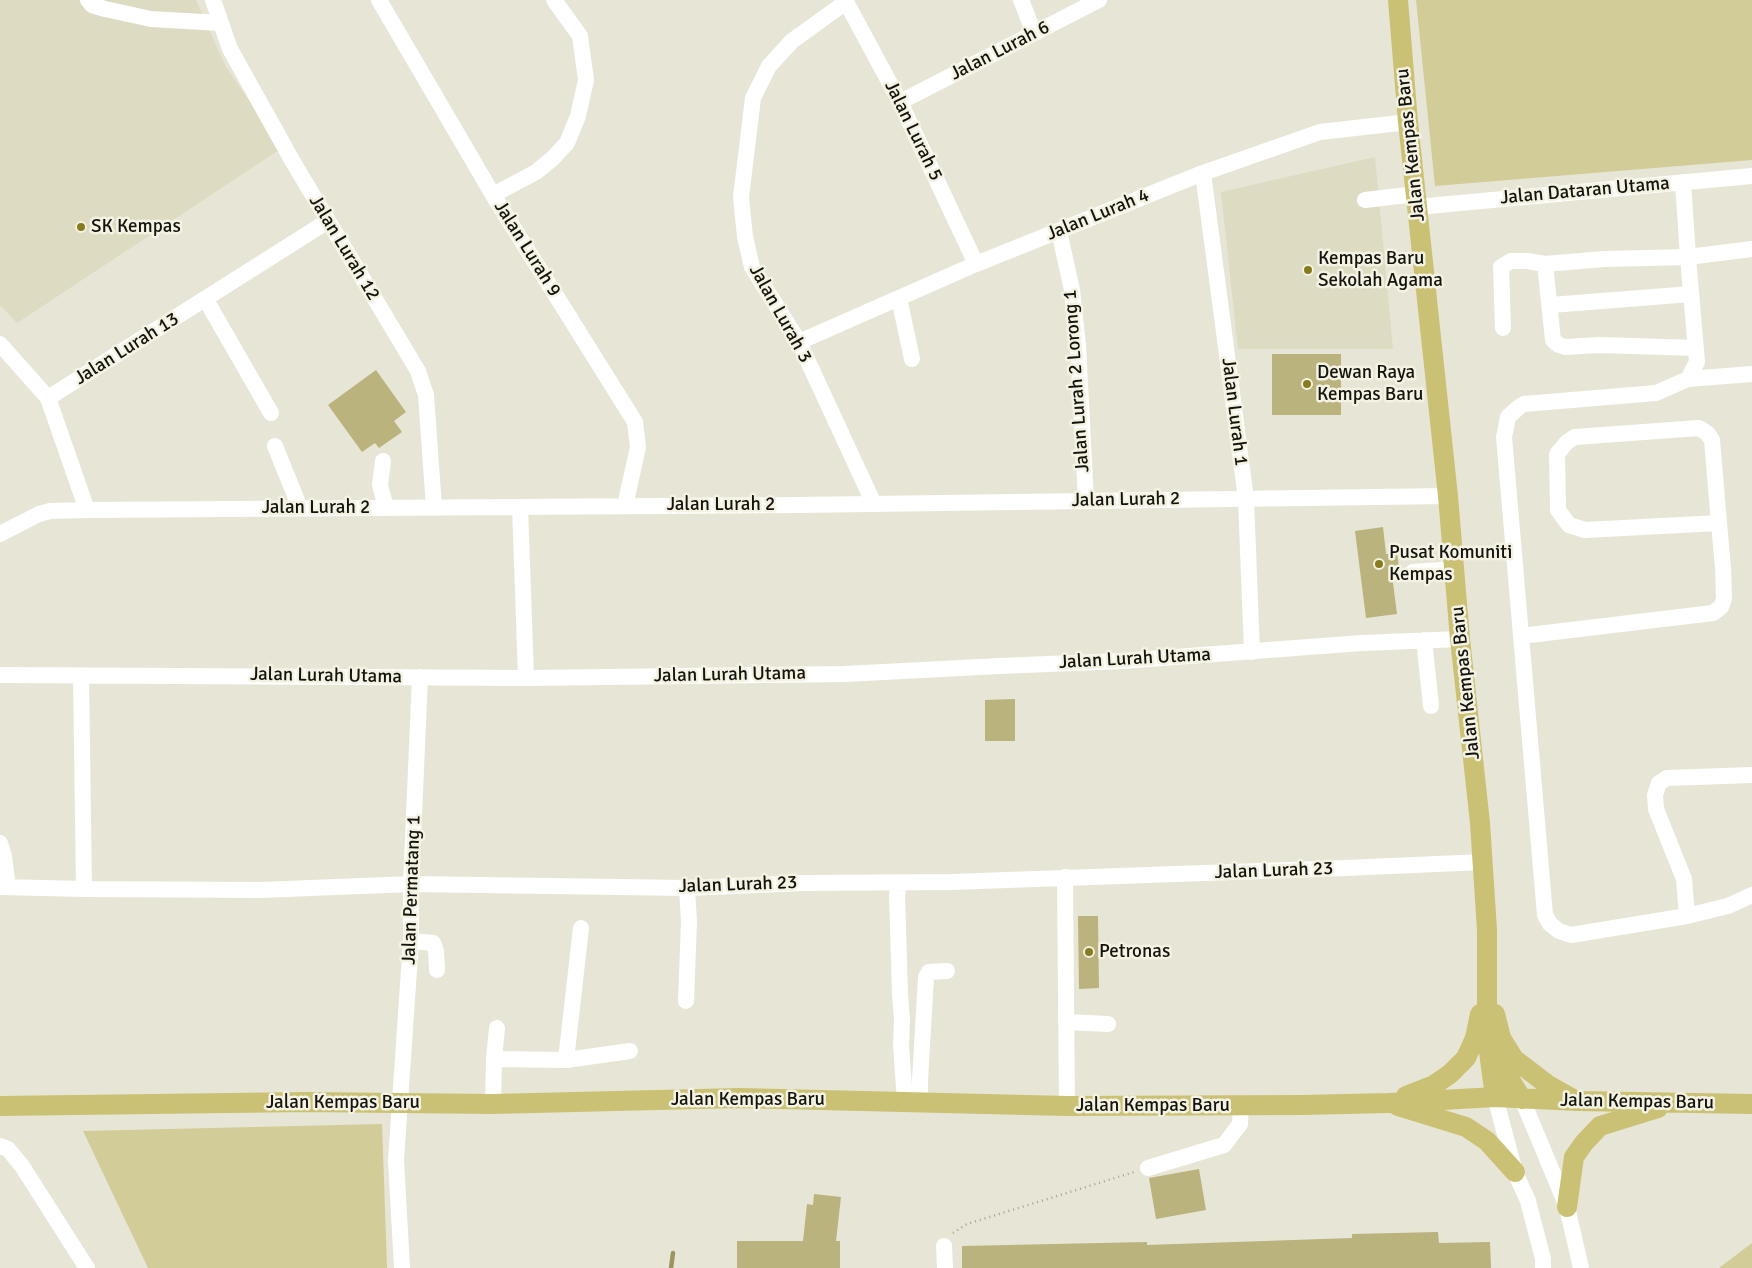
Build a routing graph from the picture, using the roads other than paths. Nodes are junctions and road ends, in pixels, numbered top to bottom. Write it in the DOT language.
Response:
graph roads {
  1 [pos="88,0"];
  2 [pos="213,0"];
  3 [pos="379,0"];
  4 [pos="554,0"];
  5 [pos="1021,0"];
  6 [pos="1099,0"];
  7 [pos="1398,0"];
  8 [pos="846,1"];
  9 [pos="220,23"];
  10 [pos="1034,33"];
  11 [pos="900,102"];
  12 [pos="1408,122"];
  13 [pos="1203,173"];
  14 [pos="1752,176"];
  15 [pos="1683,182"];
  16 [pos="493,195"];
  17 [pos="1365,200"];
  18 [pos="1417,201"];
  19 [pos="328,221"];
  20 [pos="1059,231"];
  21 [pos="1752,249"];
  22 [pos="1688,257"];
  23 [pos="976,264"];
  24 [pos="1546,264"];
  25 [pos="1691,294"];
  26 [pos="899,298"];
  27 [pos="206,300"];
  28 [pos="1551,305"];
  29 [pos="1502,328"];
  30 [pos="799,342"];
  31 [pos="0,344"];
  32 [pos="1696,348"];
  33 [pos="912,359"];
  34 [pos="1752,374"];
  35 [pos="1688,379"];
  36 [pos="48,398"];
  37 [pos="271,412"];
  38 [pos="275,446"];
  39 [pos="383,461"];
  40 [pos="1448,496"];
  41 [pos="1246,499"];
  42 [pos="1086,501"];
  43 [pos="874,504"];
  44 [pos="520,506"];
  45 [pos="625,506"];
  46 [pos="434,507"];
  47 [pos="300,508"];
  48 [pos="386,508"];
  49 [pos="87,510"];
  50 [pos="1720,523"];
  51 [pos="0,534"];
  52 [pos="1454,569"];
  53 [pos="1413,572"];
  54 [pos="1521,636"];
  55 [pos="1460,639"];
  56 [pos="1424,640"];
  57 [pos="1252,652"];
  58 [pos="0,675"];
  59 [pos="81,676"];
  60 [pos="420,677"];
  61 [pos="526,678"];
  62 [pos="1430,706"];
  63 [pos="1752,775"];
  64 [pos="0,843"];
  65 [pos="1484,862"];
  66 [pos="1065,877"];
  67 [pos="899,883"];
  68 [pos="412,884"];
  69 [pos="4,887"];
  70 [pos="687,888"];
  71 [pos="84,889"];
  72 [pos="1752,895"];
  73 [pos="1687,916"];
  74 [pos="581,928"];
  75 [pos="411,940"];
  76 [pos="437,970"];
  77 [pos="947,972"];
  78 [pos="1487,985"];
  79 [pos="686,1001"];
  80 [pos="1066,1022"];
  81 [pos="1108,1024"];
  82 [pos="496,1028"];
  83 [pos="1487,1038"];
  84 [pos="630,1051"];
  85 [pos="494,1059"];
  86 [pos="566,1060"];
  87 [pos="1495,1097"];
  88 [pos="1522,1099"];
  89 [pos="1577,1101"];
  90 [pos="913,1102"];
  91 [pos="401,1103"];
  92 [pos="1389,1103"];
  93 [pos="1676,1103"];
  94 [pos="493,1104"];
  95 [pos="1752,1104"];
  96 [pos="1241,1105"];
  97 [pos="0,1106"];
  98 [pos="1067,1106"];
  99 [pos="0,1146"];
  100 [pos="1148,1168"];
  101 [pos="1515,1172"];
  102 [pos="1567,1207"];
  103 [pos="944,1246"];
  104 [pos="87,1268"];
  105 [pos="402,1268"];
  106 [pos="945,1268"];
  107 [pos="1543,1268"];
  108 [pos="1581,1268"];
  1 -- 9 [label="street"];
  2 -- 9 [label="street, Jalan Lurah 12"];
  3 -- 16 [label="street, Jalan Lurah 9"];
  4 -- 16 [label="street"];
  5 -- 10 [label="street"];
  6 -- 10 [label="street, Jalan Lurah 6"];
  7 -- 12 [label="main road, Jalan Kempas Baru"];
  8 -- 11 [label="street, Jalan Lurah 5"];
  8 -- 30 [label="street, Jalan Lurah 3"];
  9 -- 19 [label="street, Jalan Lurah 12"];
  10 -- 11 [label="street, Jalan Lurah 6"];
  11 -- 23 [label="street, Jalan Lurah 5"];
  12 -- 13 [label="street, Jalan Lurah 4"];
  12 -- 18 [label="main road, Jalan Kempas Baru"];
  13 -- 20 [label="street, Jalan Lurah 4"];
  13 -- 41 [label="street, Jalan Lurah 1"];
  14 -- 15 [label="street, Jalan Dataran Utama"];
  15 -- 18 [label="street, Jalan Dataran Utama"];
  15 -- 22 [label="street"];
  16 -- 45 [label="street, Jalan Lurah 9"];
  17 -- 18 [label="street, Jalan Dataran Utama"];
  18 -- 40 [label="main road, Jalan Kempas Baru"];
  19 -- 27 [label="street, Jalan Lurah 13"];
  19 -- 46 [label="street, Jalan Lurah 12"];
  20 -- 23 [label="street, Jalan Lurah 4"];
  20 -- 42 [label="street, Jalan Lurah 2 Lorong 1"];
  21 -- 22 [label="street"];
  22 -- 24 [label="street"];
  22 -- 25 [label="street"];
  23 -- 26 [label="street, Jalan Lurah 4"];
  24 -- 28 [label="street"];
  24 -- 29 [label="street"];
  25 -- 28 [label="street"];
  25 -- 32 [label="street"];
  26 -- 30 [label="street, Jalan Lurah 4"];
  26 -- 33 [label="street"];
  27 -- 36 [label="street, Jalan Lurah 13"];
  27 -- 37 [label="street"];
  28 -- 32 [label="street"];
  30 -- 43 [label="street, Jalan Lurah 3"];
  31 -- 36 [label="street"];
  32 -- 35 [label="street"];
  34 -- 35 [label="street"];
  35 -- 54 [label="street"];
  36 -- 49 [label="street"];
  38 -- 47 [label="street"];
  39 -- 48 [label="street"];
  40 -- 41 [label="street, Jalan Lurah 2"];
  40 -- 52 [label="main road, Jalan Kempas Baru"];
  41 -- 42 [label="street, Jalan Lurah 2"];
  41 -- 57 [label="street, Jalan Lurah 1"];
  42 -- 43 [label="street, Jalan Lurah 2"];
  43 -- 45 [label="street, Jalan Lurah 2"];
  44 -- 45 [label="street, Jalan Lurah 2"];
  44 -- 46 [label="street, Jalan Lurah 2"];
  44 -- 61 [label="street"];
  46 -- 48 [label="street, Jalan Lurah 2"];
  47 -- 48 [label="street, Jalan Lurah 2"];
  47 -- 49 [label="street, Jalan Lurah 2"];
  49 -- 51 [label="street, Jalan Lurah 2"];
  50 -- 50 [label="street"];
  50 -- 54 [label="street"];
  52 -- 53 [label="street"];
  52 -- 55 [label="main road, Jalan Kempas Baru"];
  54 -- 73 [label="street"];
  55 -- 56 [label="street, Jalan Lurah Utama"];
  55 -- 65 [label="main road, Jalan Kempas Baru"];
  56 -- 57 [label="street, Jalan Lurah Utama"];
  56 -- 62 [label="street"];
  57 -- 61 [label="street, Jalan Lurah Utama"];
  58 -- 59 [label="street, Jalan Lurah Utama"];
  59 -- 60 [label="street, Jalan Lurah Utama"];
  59 -- 71 [label="street"];
  60 -- 61 [label="street, Jalan Lurah Utama"];
  60 -- 68 [label="street, Jalan Permatang 1"];
  63 -- 73 [label="street"];
  64 -- 69 [label="street"];
  65 -- 66 [label="street, Jalan Lurah 23"];
  65 -- 78 [label="main road, Jalan Kempas Baru"];
  66 -- 67 [label="street, Jalan Lurah 23"];
  66 -- 80 [label="street"];
  67 -- 70 [label="street, Jalan Lurah 23"];
  67 -- 90 [label="street"];
  68 -- 70 [label="street, Jalan Lurah 23"];
  68 -- 71 [label="street, Jalan Lurah 23"];
  68 -- 75 [label="street, Jalan Permatang 1"];
  69 -- 71 [label="street, Jalan Lurah 23"];
  70 -- 79 [label="street"];
  72 -- 73 [label="street"];
  74 -- 86 [label="street"];
  75 -- 76 [label="street"];
  75 -- 91 [label="street, Jalan Permatang 1"];
  77 -- 90 [label="street"];
  78 -- 83 [label="main road, Jalan Kempas Baru"];
  78 -- 89 [label="main road"];
  78 -- 92 [label="main road"];
  80 -- 81 [label="street"];
  80 -- 98 [label="street"];
  82 -- 85 [label="street"];
  83 -- 87 [label="main road, Jalan Kempas Baru"];
  83 -- 88 [label="main road, Jalan Kempas Baru"];
  84 -- 86 [label="street"];
  85 -- 86 [label="street"];
  85 -- 94 [label="street"];
  87 -- 88 [label="main road, Jalan Kempas Baru"];
  87 -- 92 [label="main road, Jalan Kempas Baru"];
  87 -- 101 [label="street"];
  88 -- 89 [label="main road, Jalan Kempas Baru"];
  88 -- 102 [label="street"];
  89 -- 93 [label="main road, Jalan Kempas Baru"];
  90 -- 94 [label="main road, Jalan Kempas Baru"];
  90 -- 98 [label="main road, Jalan Kempas Baru"];
  91 -- 94 [label="main road, Jalan Kempas Baru"];
  91 -- 97 [label="main road, Jalan Kempas Baru"];
  91 -- 105 [label="street, Jalan Permatang 1"];
  92 -- 96 [label="main road, Jalan Kempas Baru"];
  92 -- 101 [label="main road"];
  93 -- 95 [label="main road, Jalan Kempas Baru"];
  93 -- 102 [label="main road"];
  96 -- 98 [label="main road, Jalan Kempas Baru"];
  96 -- 100 [label="street"];
  99 -- 104 [label="street"];
  101 -- 107 [label="street"];
  102 -- 108 [label="street"];
  103 -- 106 [label="street"];
}
